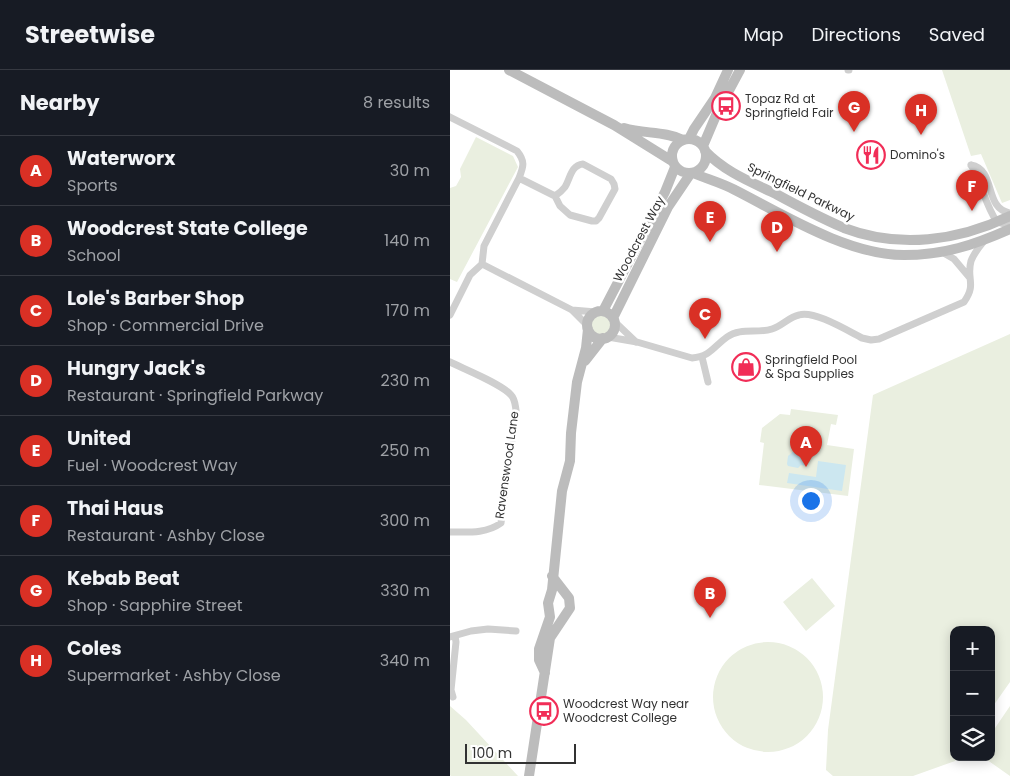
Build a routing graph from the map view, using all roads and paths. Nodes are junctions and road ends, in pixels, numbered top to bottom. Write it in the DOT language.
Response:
graph roads {
  1 [pos="509,70"];
  2 [pos="728,70"];
  3 [pos="740,70"];
  4 [pos="450,117"];
  5 [pos="614,125"];
  6 [pos="686,140"];
  7 [pos="704,149"];
  8 [pos="674,164"];
  9 [pos="692,173"];
  10 [pos="519,178"];
  11 [pos="555,196"];
  12 [pos="990,211"];
  13 [pos="1010,215"];
  14 [pos="997,222"];
  15 [pos="1010,223"];
  16 [pos="982,228"];
  17 [pos="1010,229"];
  18 [pos="984,241"];
  19 [pos="942,252"];
  20 [pos="482,264"];
  21 [pos="970,278"];
  22 [pos="572,310"];
  23 [pos="599,311"];
  24 [pos="450,315"];
  25 [pos="614,320"];
  26 [pos="588,327"];
  27 [pos="605,337"];
  28 [pos="637,342"];
  29 [pos="702,357"];
  30 [pos="450,362"];
  31 [pos="581,367"];
  32 [pos="708,382"];
  33 [pos="450,532"];
  34 [pos="552,576"];
  35 [pos="566,595"];
  36 [pos="550,597"];
  37 [pos="550,611"];
  38 [pos="567,613"];
  39 [pos="516,632"];
  40 [pos="453,636"];
  41 [pos="544,673"];
  42 [pos="453,697"];
  43 [pos="529,776"];
  1 -- 5 [label="street"];
  2 -- 6 [label="street"];
  3 -- 7 [label="street"];
  4 -- 10 [label="street"];
  5 -- 6 [label="street"];
  5 -- 8 [label="street"];
  6 -- 7 [label="street"];
  6 -- 8 [label="street"];
  7 -- 9 [label="street"];
  7 -- 16 [label="street, Springfield Parkway"];
  8 -- 9 [label="street"];
  8 -- 23 [label="street, Woodcrest Way"];
  9 -- 19 [label="street"];
  9 -- 25 [label="street, Woodcrest Way"];
  10 -- 11 [label="street"];
  10 -- 20 [label="street"];
  11 -- 11 [label="street"];
  12 -- 13 [label="street"];
  12 -- 14 [label="street"];
  12 -- 16 [label="street"];
  13 -- 14 [label="street, Springfield Parkway"];
  14 -- 15 [label="street"];
  14 -- 16 [label="street, Springfield Parkway"];
  17 -- 18 [label="street"];
  18 -- 19 [label="street"];
  18 -- 21 [label="street"];
  19 -- 21 [label="street"];
  20 -- 22 [label="street"];
  20 -- 24 [label="street"];
  21 -- 29 [label="street"];
  22 -- 23 [label="street"];
  22 -- 26 [label="street"];
  23 -- 25 [label="street"];
  23 -- 26 [label="street"];
  25 -- 27 [label="street"];
  25 -- 28 [label="street"];
  26 -- 27 [label="street"];
  26 -- 31 [label="street"];
  27 -- 28 [label="street"];
  27 -- 31 [label="street"];
  28 -- 29 [label="street"];
  29 -- 32 [label="street"];
  30 -- 33 [label="street, Ravenswood Lane"];
  31 -- 34 [label="street"];
  34 -- 35 [label="street"];
  34 -- 36 [label="street"];
  35 -- 36 [label="street"];
  35 -- 38 [label="street"];
  36 -- 37 [label="street"];
  37 -- 38 [label="street"];
  37 -- 41 [label="street"];
  38 -- 41 [label="street"];
  39 -- 40 [label="street"];
  40 -- 42 [label="street"];
  41 -- 43 [label="street"];
}
